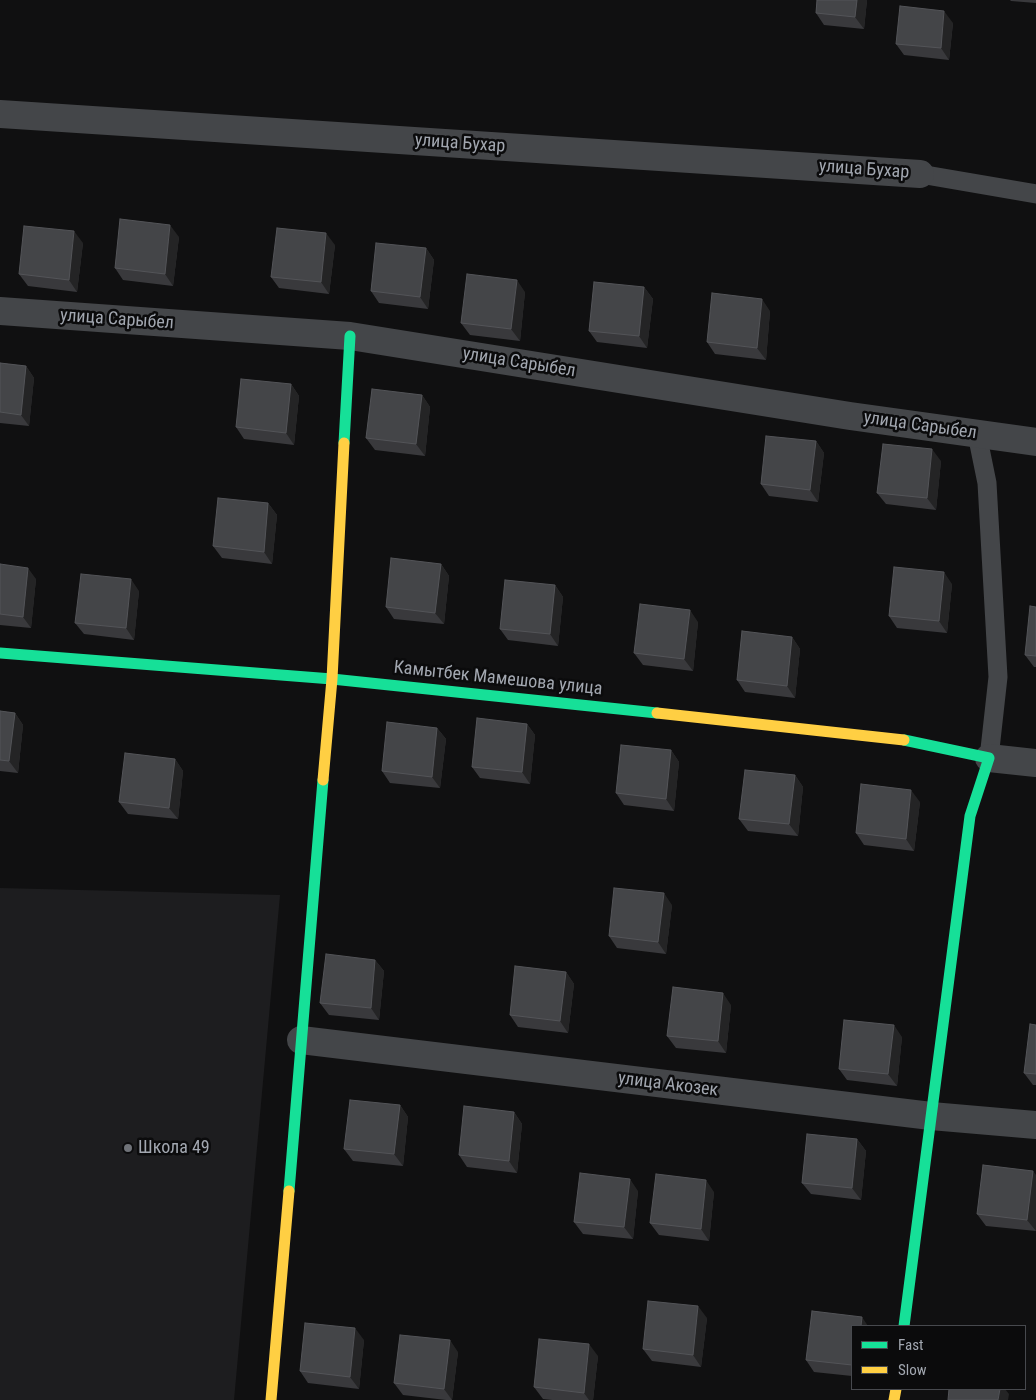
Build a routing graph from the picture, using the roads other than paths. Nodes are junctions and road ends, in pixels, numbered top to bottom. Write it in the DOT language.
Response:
graph roads {
  1 [pos="0,114"];
  2 [pos="920,174"];
  3 [pos="1036,194"];
  4 [pos="0,311"];
  5 [pos="350,336"];
  6 [pos="977,434"];
  7 [pos="1036,442"];
  8 [pos="0,653"];
  9 [pos="332,679"];
  10 [pos="989,758"];
  11 [pos="1036,763"];
  12 [pos="301,1040"];
  13 [pos="931,1116"];
  14 [pos="1036,1125"];
  15 [pos="904,1325"];
  16 [pos="270,1400"];
  1 -- 2 [label="street, улица Бухар"];
  2 -- 3 [label="lane"];
  4 -- 5 [label="street, улица Сарыбел"];
  5 -- 6 [label="street, улица Сарыбел"];
  5 -- 9 [label="street"];
  6 -- 7 [label="street, улица Сарыбел"];
  6 -- 10 [label="lane"];
  8 -- 9 [label="street, Камытбек Мамешова улица"];
  9 -- 10 [label="street, Камытбек Мамешова улица"];
  9 -- 12 [label="street"];
  10 -- 11 [label="street"];
  10 -- 13 [label="street"];
  12 -- 13 [label="street, улица Акозек"];
  12 -- 16 [label="street"];
  13 -- 14 [label="street, улица Акозек"];
  13 -- 15 [label="street"];
}
